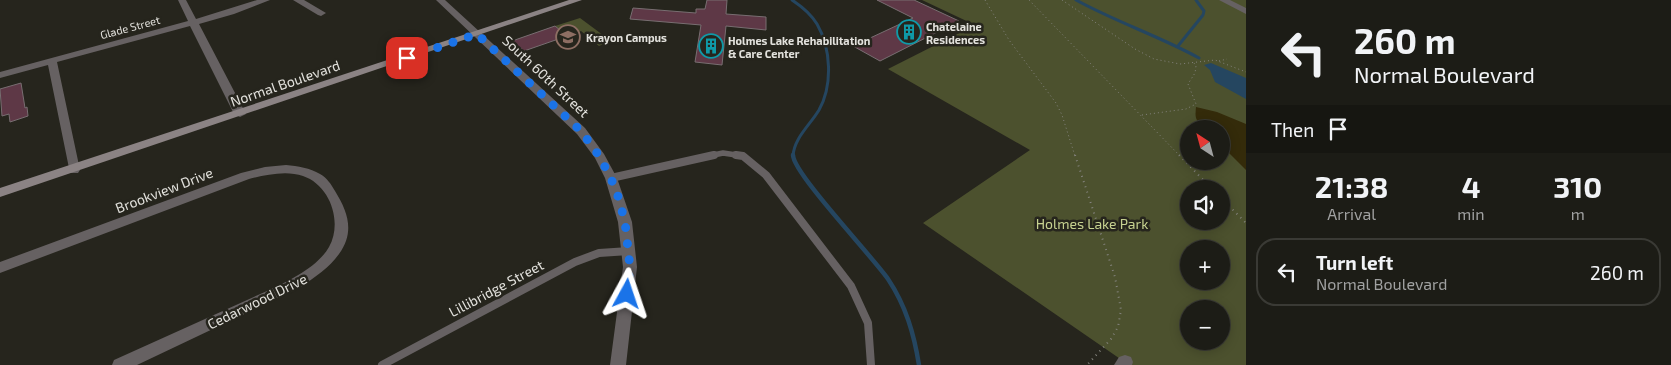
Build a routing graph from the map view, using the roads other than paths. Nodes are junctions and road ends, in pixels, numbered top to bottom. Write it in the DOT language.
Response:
graph roads {
  1 [pos="182,0"];
  2 [pos="266,0"];
  3 [pos="297,0"];
  4 [pos="440,0"];
  5 [pos="578,0"];
  6 [pos="1223,0"];
  7 [pos="1246,11"];
  8 [pos="321,13"];
  9 [pos="193,22"];
  10 [pos="477,34"];
  11 [pos="52,61"];
  12 [pos="0,75"];
  13 [pos="240,114"];
  14 [pos="74,170"];
  15 [pos="611,178"];
  16 [pos="0,194"];
  17 [pos="334,198"];
  18 [pos="629,251"];
  19 [pos="0,268"];
  20 [pos="120,365"];
  21 [pos="382,365"];
  22 [pos="618,365"];
  23 [pos="871,365"];
  1 -- 9 [label="street"];
  2 -- 9 [label="street, Glade Street"];
  3 -- 8 [label="street"];
  4 -- 10 [label="street, South 60th Street"];
  5 -- 10 [label="main road, Normal Boulevard"];
  6 -- 7 [label="street"];
  9 -- 11 [label="street, Glade Street"];
  9 -- 13 [label="street"];
  10 -- 13 [label="main road, Normal Boulevard"];
  10 -- 15 [label="street, South 60th Street"];
  11 -- 12 [label="street, Glade Street"];
  11 -- 14 [label="street"];
  13 -- 14 [label="main road, Normal Boulevard"];
  14 -- 16 [label="main road, Normal Boulevard"];
  15 -- 18 [label="street, South 60th Street"];
  15 -- 23 [label="lane"];
  17 -- 19 [label="street, Brookview Drive"];
  17 -- 20 [label="street, Cedarwood Drive"];
  18 -- 21 [label="lane, Lillibridge Street"];
  18 -- 22 [label="street, South 60th Street"];
}
